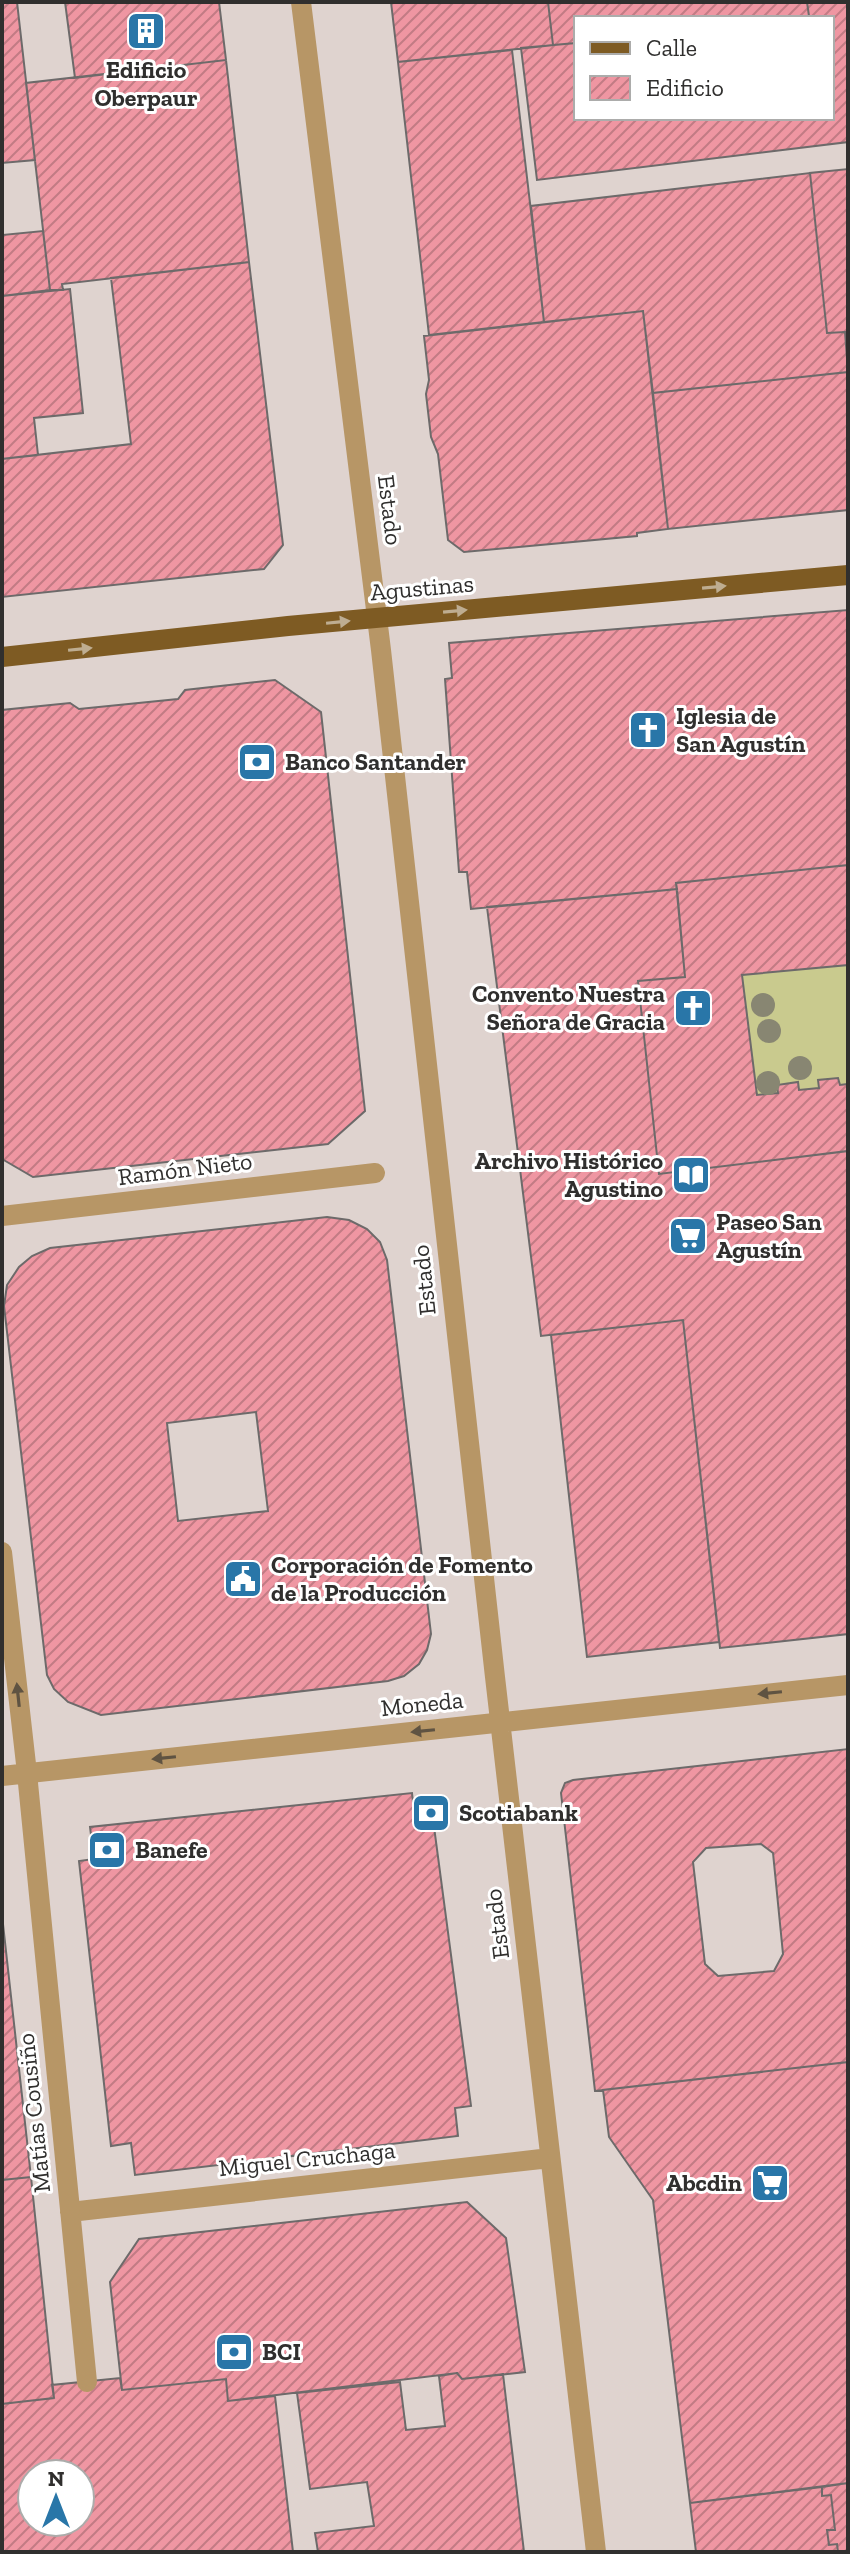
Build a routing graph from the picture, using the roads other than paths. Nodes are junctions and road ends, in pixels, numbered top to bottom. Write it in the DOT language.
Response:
graph roads {
  1 [pos="301,2"];
  2 [pos="848,575"];
  3 [pos="377,618"];
  4 [pos="2,657"];
  5 [pos="375,1173"];
  6 [pos="2,1216"];
  7 [pos="2,1552"];
  8 [pos="848,1685"];
  9 [pos="500,1722"];
  10 [pos="27,1773"];
  11 [pos="2,1776"];
  12 [pos="550,2158"];
  13 [pos="70,2212"];
  14 [pos="87,2382"];
  15 [pos="596,2552"];
  1 -- 3 [label="street, Estado"];
  3 -- 2 [label="main road, Agustinas, one-way"];
  4 -- 3 [label="main road, Agustinas, one-way"];
  3 -- 9 [label="street, Estado"];
  5 -- 6 [label="street, Ramón Nieto"];
  10 -- 7 [label="street, Matías Cousiño, one-way"];
  8 -- 9 [label="street, Moneda, one-way"];
  9 -- 10 [label="street, Moneda, one-way"];
  9 -- 12 [label="street, Estado"];
  10 -- 11 [label="street, Moneda"];
  10 -- 13 [label="street, Matías Cousiño"];
  12 -- 13 [label="street, Miguel Cruchaga"];
  12 -- 15 [label="street, Estado"];
  13 -- 14 [label="street, Matías Cousiño"];
}
